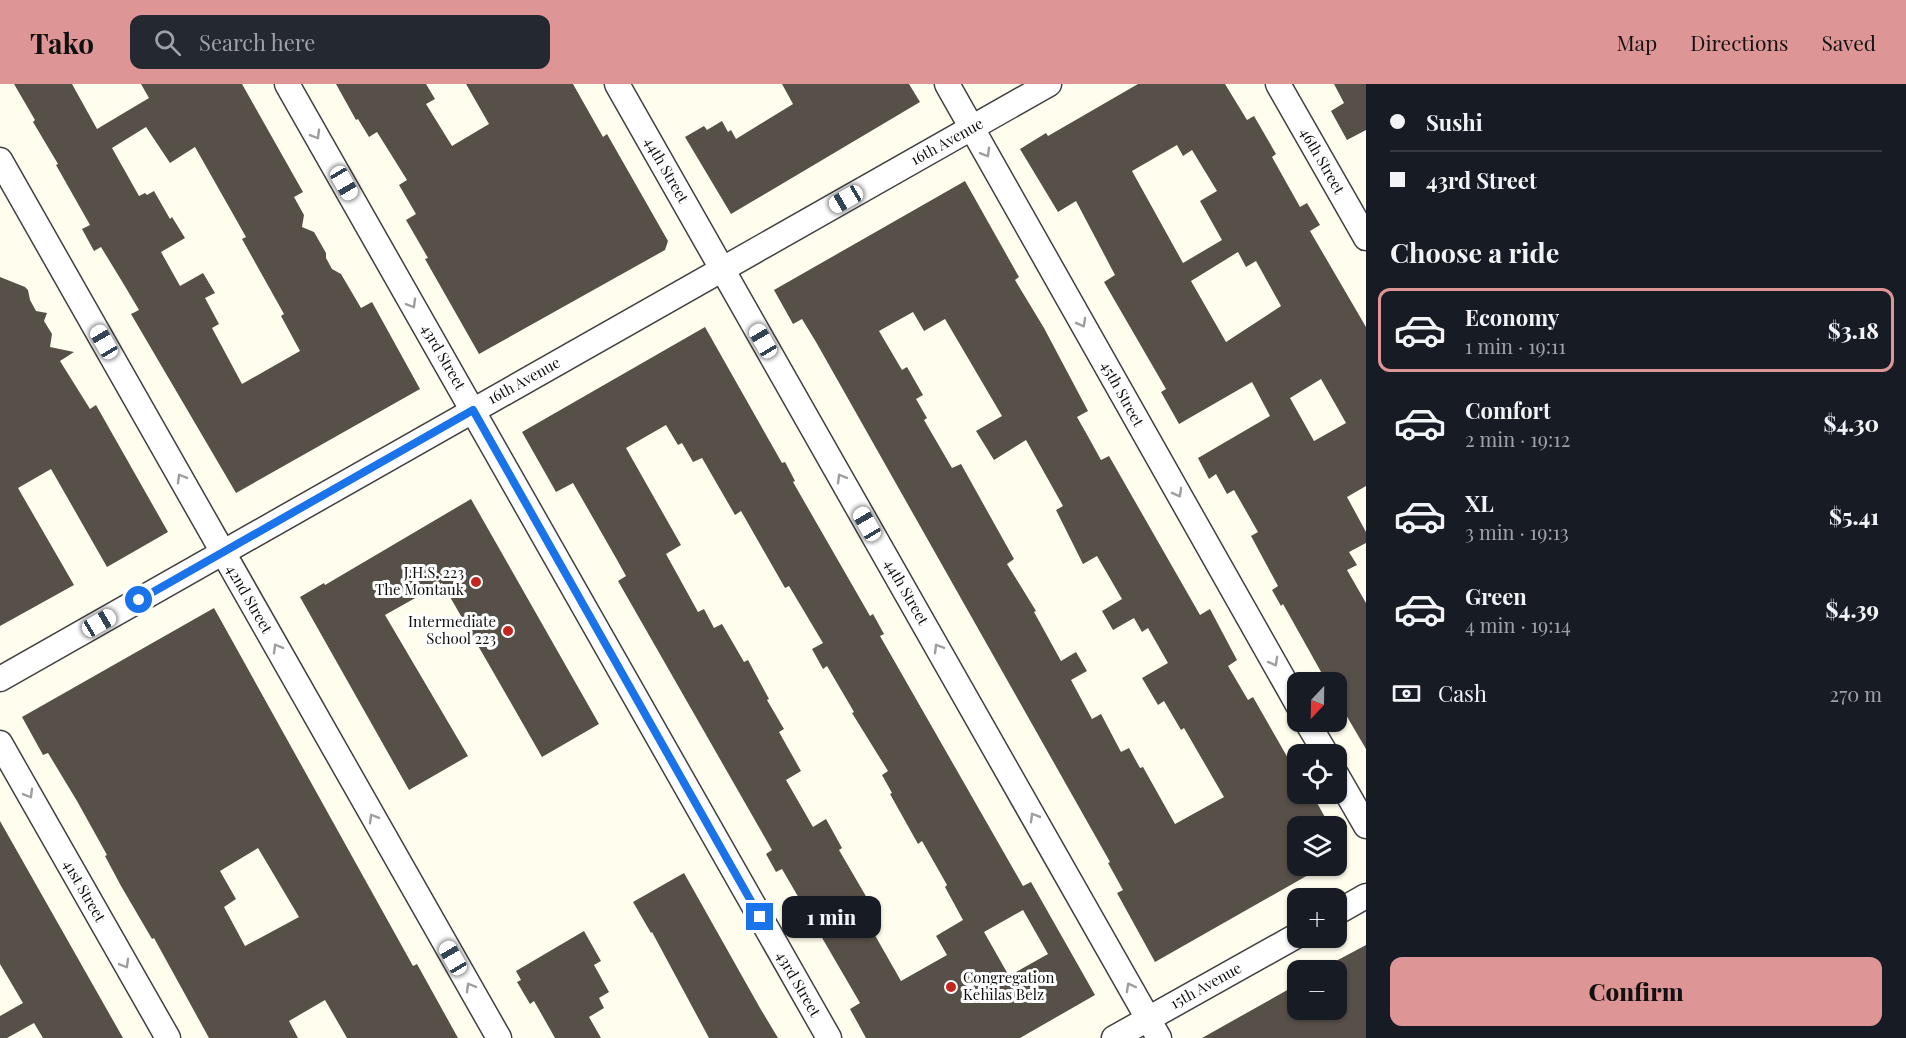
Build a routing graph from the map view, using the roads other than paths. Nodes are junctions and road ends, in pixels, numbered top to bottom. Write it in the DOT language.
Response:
graph roads {
  1 [pos="287,84"];
  2 [pos="617,84"];
  3 [pos="947,84"];
  4 [pos="1049,84"];
  5 [pos="1278,84"];
  6 [pos="972,128"];
  7 [pos="0,160"];
  8 [pos="1366,238"];
  9 [pos="722,269"];
  10 [pos="473,410"];
  11 [pos="223,552"];
  12 [pos="0,679"];
  13 [pos="1287,686"];
  14 [pos="0,743"];
  15 [pos="1347,793"];
  16 [pos="1366,826"];
  17 [pos="1366,896"];
  18 [pos="1347,907"];
  19 [pos="1287,941"];
  20 [pos="1153,1028"];
  21 [pos="168,1038"];
  22 [pos="499,1038"];
  23 [pos="829,1038"];
  24 [pos="1114,1038"];
  1 -- 10 [label="street, 43rd Street, one-way"];
  2 -- 9 [label="street, 44th Street"];
  3 -- 6 [label="street, 45th Street"];
  4 -- 6 [label="street, 16th Avenue"];
  5 -- 8 [label="street, 46th Street"];
  6 -- 9 [label="street, 16th Avenue"];
  6 -- 13 [label="street, 45th Street, one-way"];
  11 -- 7 [label="street, 42nd Street, one-way"];
  9 -- 10 [label="street, 16th Avenue"];
  20 -- 9 [label="street, 44th Street, one-way"];
  10 -- 11 [label="street, 16th Avenue"];
  10 -- 23 [label="street, 43rd Street"];
  11 -- 12 [label="street, 16th Avenue"];
  22 -- 11 [label="street, 42nd Street, one-way"];
  14 -- 21 [label="street, 41st Street, one-way"];
  15 -- 16 [label="street"];
  17 -- 18 [label="street"];
  19 -- 20 [label="street, 15th Avenue"];
  20 -- 24 [label="street, 15th Avenue"];
}
